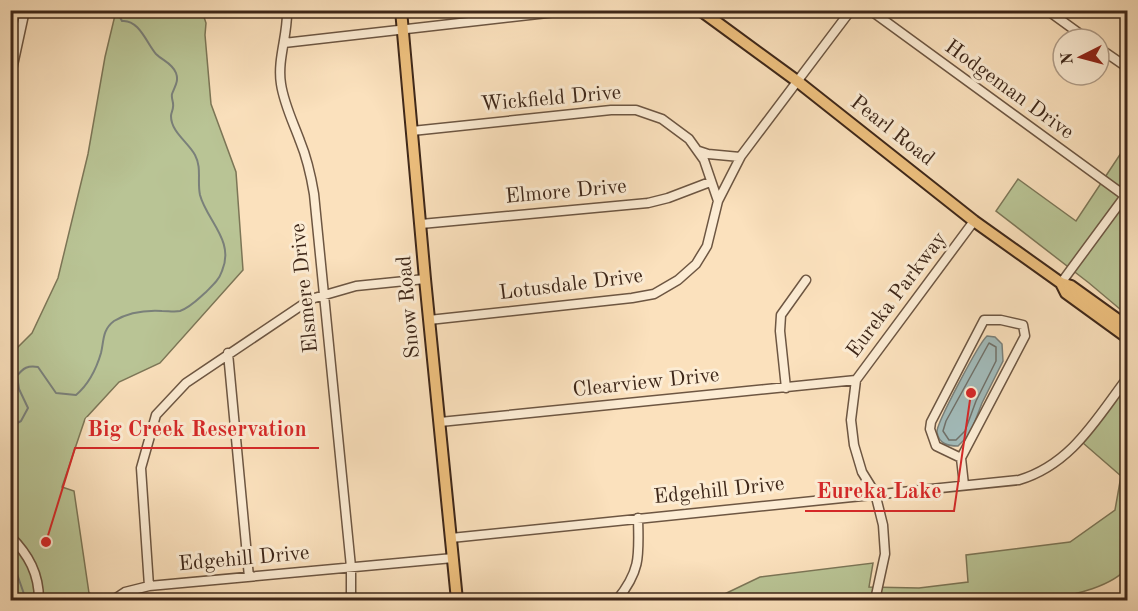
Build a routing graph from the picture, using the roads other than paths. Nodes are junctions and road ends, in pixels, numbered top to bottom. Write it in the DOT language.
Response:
graph roads {
  1 [pos="25,10"];
  2 [pos="287,10"];
  3 [pos="401,10"];
  4 [pos="574,10"];
  5 [pos="700,10"];
  6 [pos="851,10"];
  7 [pos="870,10"];
  8 [pos="1047,10"];
  9 [pos="1070,27"];
  10 [pos="403,29"];
  11 [pos="284,44"];
  12 [pos="1111,56"];
  13 [pos="1128,68"];
  14 [pos="10,79"];
  15 [pos="797,81"];
  16 [pos="412,131"];
  17 [pos="699,151"];
  18 [pos="740,157"];
  19 [pos="710,182"];
  20 [pos="1127,195"];
  21 [pos="718,201"];
  22 [pos="974,221"];
  23 [pos="422,224"];
  24 [pos="425,279"];
  25 [pos="806,280"];
  26 [pos="1061,283"];
  27 [pos="324,294"];
  28 [pos="429,320"];
  29 [pos="1128,327"];
  30 [pos="1128,338"];
  31 [pos="228,353"];
  32 [pos="1128,377"];
  33 [pos="856,380"];
  34 [pos="786,388"];
  35 [pos="440,422"];
  36 [pos="961,458"];
  37 [pos="964,485"];
  38 [pos="875,493"];
  39 [pos="638,518"];
  40 [pos="10,536"];
  41 [pos="451,538"];
  42 [pos="453,558"];
  43 [pos="351,567"];
  44 [pos="249,577"];
  45 [pos="149,586"];
  46 [pos="39,600"];
  47 [pos="113,600"];
  48 [pos="351,600"];
  49 [pos="458,600"];
  50 [pos="617,600"];
  51 [pos="875,600"];
  1 -- 14 [label="street"];
  2 -- 11 [label="street, Elsmere Drive"];
  3 -- 10 [label="main road, Snow Road"];
  4 -- 10 [label="street"];
  5 -- 15 [label="main road, Pearl Road"];
  6 -- 15 [label="street, Lotusdale Drive"];
  7 -- 20 [label="street, Hodgeman Drive"];
  8 -- 9 [label="street"];
  10 -- 11 [label="street"];
  10 -- 16 [label="main road, Snow Road"];
  11 -- 27 [label="street, Elsmere Drive"];
  12 -- 13 [label="street"];
  15 -- 18 [label="street, Lotusdale Drive"];
  15 -- 22 [label="main road, Pearl Road"];
  16 -- 17 [label="street, Wickfield Drive"];
  16 -- 23 [label="main road, Snow Road"];
  17 -- 18 [label="street"];
  17 -- 19 [label="street, Wickfield Drive"];
  18 -- 21 [label="street, Lotusdale Drive"];
  19 -- 21 [label="street, Wickfield Drive"];
  19 -- 23 [label="street, Elmore Drive"];
  20 -- 26 [label="street"];
  21 -- 28 [label="street, Lotusdale Drive"];
  22 -- 26 [label="main road, Pearl Road"];
  22 -- 33 [label="street, Eureka Parkway"];
  23 -- 24 [label="main road, Snow Road"];
  24 -- 27 [label="street"];
  24 -- 28 [label="main road, Snow Road"];
  25 -- 34 [label="street"];
  26 -- 29 [label="main road, Pearl Road"];
  26 -- 30 [label="main road, Pearl Road"];
  27 -- 31 [label="street"];
  27 -- 43 [label="street, Elsmere Drive"];
  28 -- 35 [label="main road, Snow Road"];
  31 -- 44 [label="street"];
  31 -- 45 [label="street"];
  32 -- 37 [label="street, Edgehill Drive"];
  33 -- 34 [label="street, Clearview Drive"];
  33 -- 38 [label="street, Eureka Parkway"];
  34 -- 35 [label="street, Clearview Drive"];
  35 -- 41 [label="main road, Snow Road"];
  36 -- 36 [label="street"];
  36 -- 37 [label="street"];
  37 -- 38 [label="street, Edgehill Drive"];
  38 -- 39 [label="street, Edgehill Drive"];
  38 -- 51 [label="street, Eureka Parkway"];
  39 -- 41 [label="street, Edgehill Drive"];
  39 -- 50 [label="street"];
  40 -- 46 [label="street"];
  41 -- 42 [label="main road, Snow Road"];
  42 -- 43 [label="street, Edgehill Drive"];
  42 -- 49 [label="main road, Snow Road"];
  43 -- 44 [label="street, Edgehill Drive"];
  43 -- 48 [label="street, Elsmere Drive"];
  44 -- 45 [label="street, Edgehill Drive"];
  45 -- 47 [label="street, Edgehill Drive"];
}
